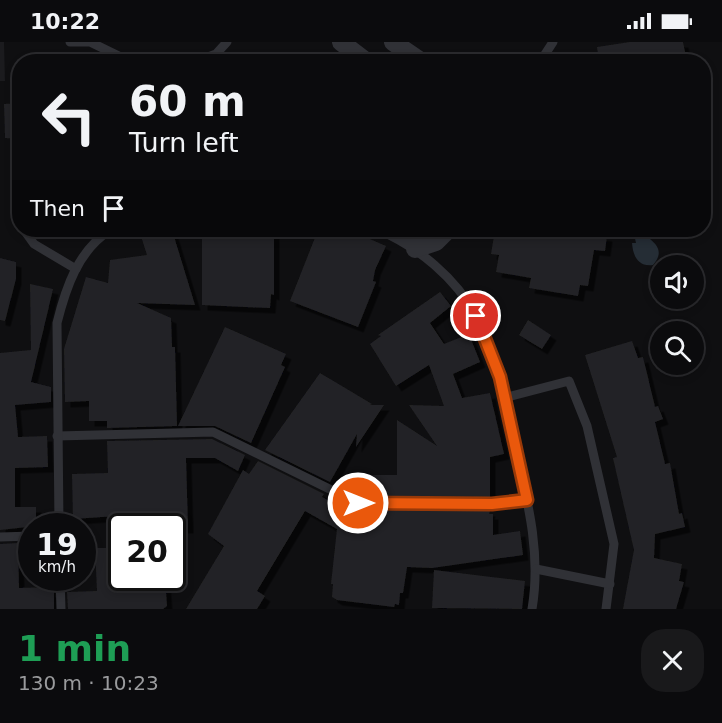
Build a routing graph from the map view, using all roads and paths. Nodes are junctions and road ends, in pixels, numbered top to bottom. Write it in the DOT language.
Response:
graph roads {
  1 [pos="70,42"];
  2 [pos="227,42"];
  3 [pos="341,42"];
  4 [pos="393,42"];
  5 [pos="115,54"];
  6 [pos="216,54"];
  7 [pos="357,54"];
  8 [pos="410,54"];
  9 [pos="29,237"];
  10 [pos="102,237"];
  11 [pos="392,237"];
  12 [pos="415,237"];
  13 [pos="441,237"];
  14 [pos="415,249"];
  15 [pos="76,269"];
  16 [pos="504,398"];
  17 [pos="57,436"];
  18 [pos="527,500"];
  19 [pos="59,513"];
  20 [pos="18,536"];
  21 [pos="0,537"];
  22 [pos="536,569"];
  23 [pos="610,585"];
  24 [pos="60,591"];
  25 [pos="60,609"];
  26 [pos="532,609"];
  27 [pos="606,609"];
  1 -- 5 [label="lane"];
  2 -- 6 [label="lane"];
  3 -- 7 [label="street"];
  4 -- 8 [label="street"];
  9 -- 15 [label="lane"];
  10 -- 15 [label="lane"];
  11 -- 14 [label="lane"];
  12 -- 14 [label="street"];
  13 -- 14 [label="street"];
  14 -- 16 [label="lane"];
  15 -- 17 [label="lane"];
  16 -- 18 [label="lane"];
  16 -- 23 [label="lane"];
  17 -- 18 [label="lane"];
  17 -- 19 [label="lane"];
  18 -- 22 [label="lane"];
  20 -- 21 [label="lane"];
  22 -- 23 [label="lane"];
  22 -- 26 [label="lane"];
  23 -- 27 [label="lane"];
  24 -- 25 [label="lane"];
}
